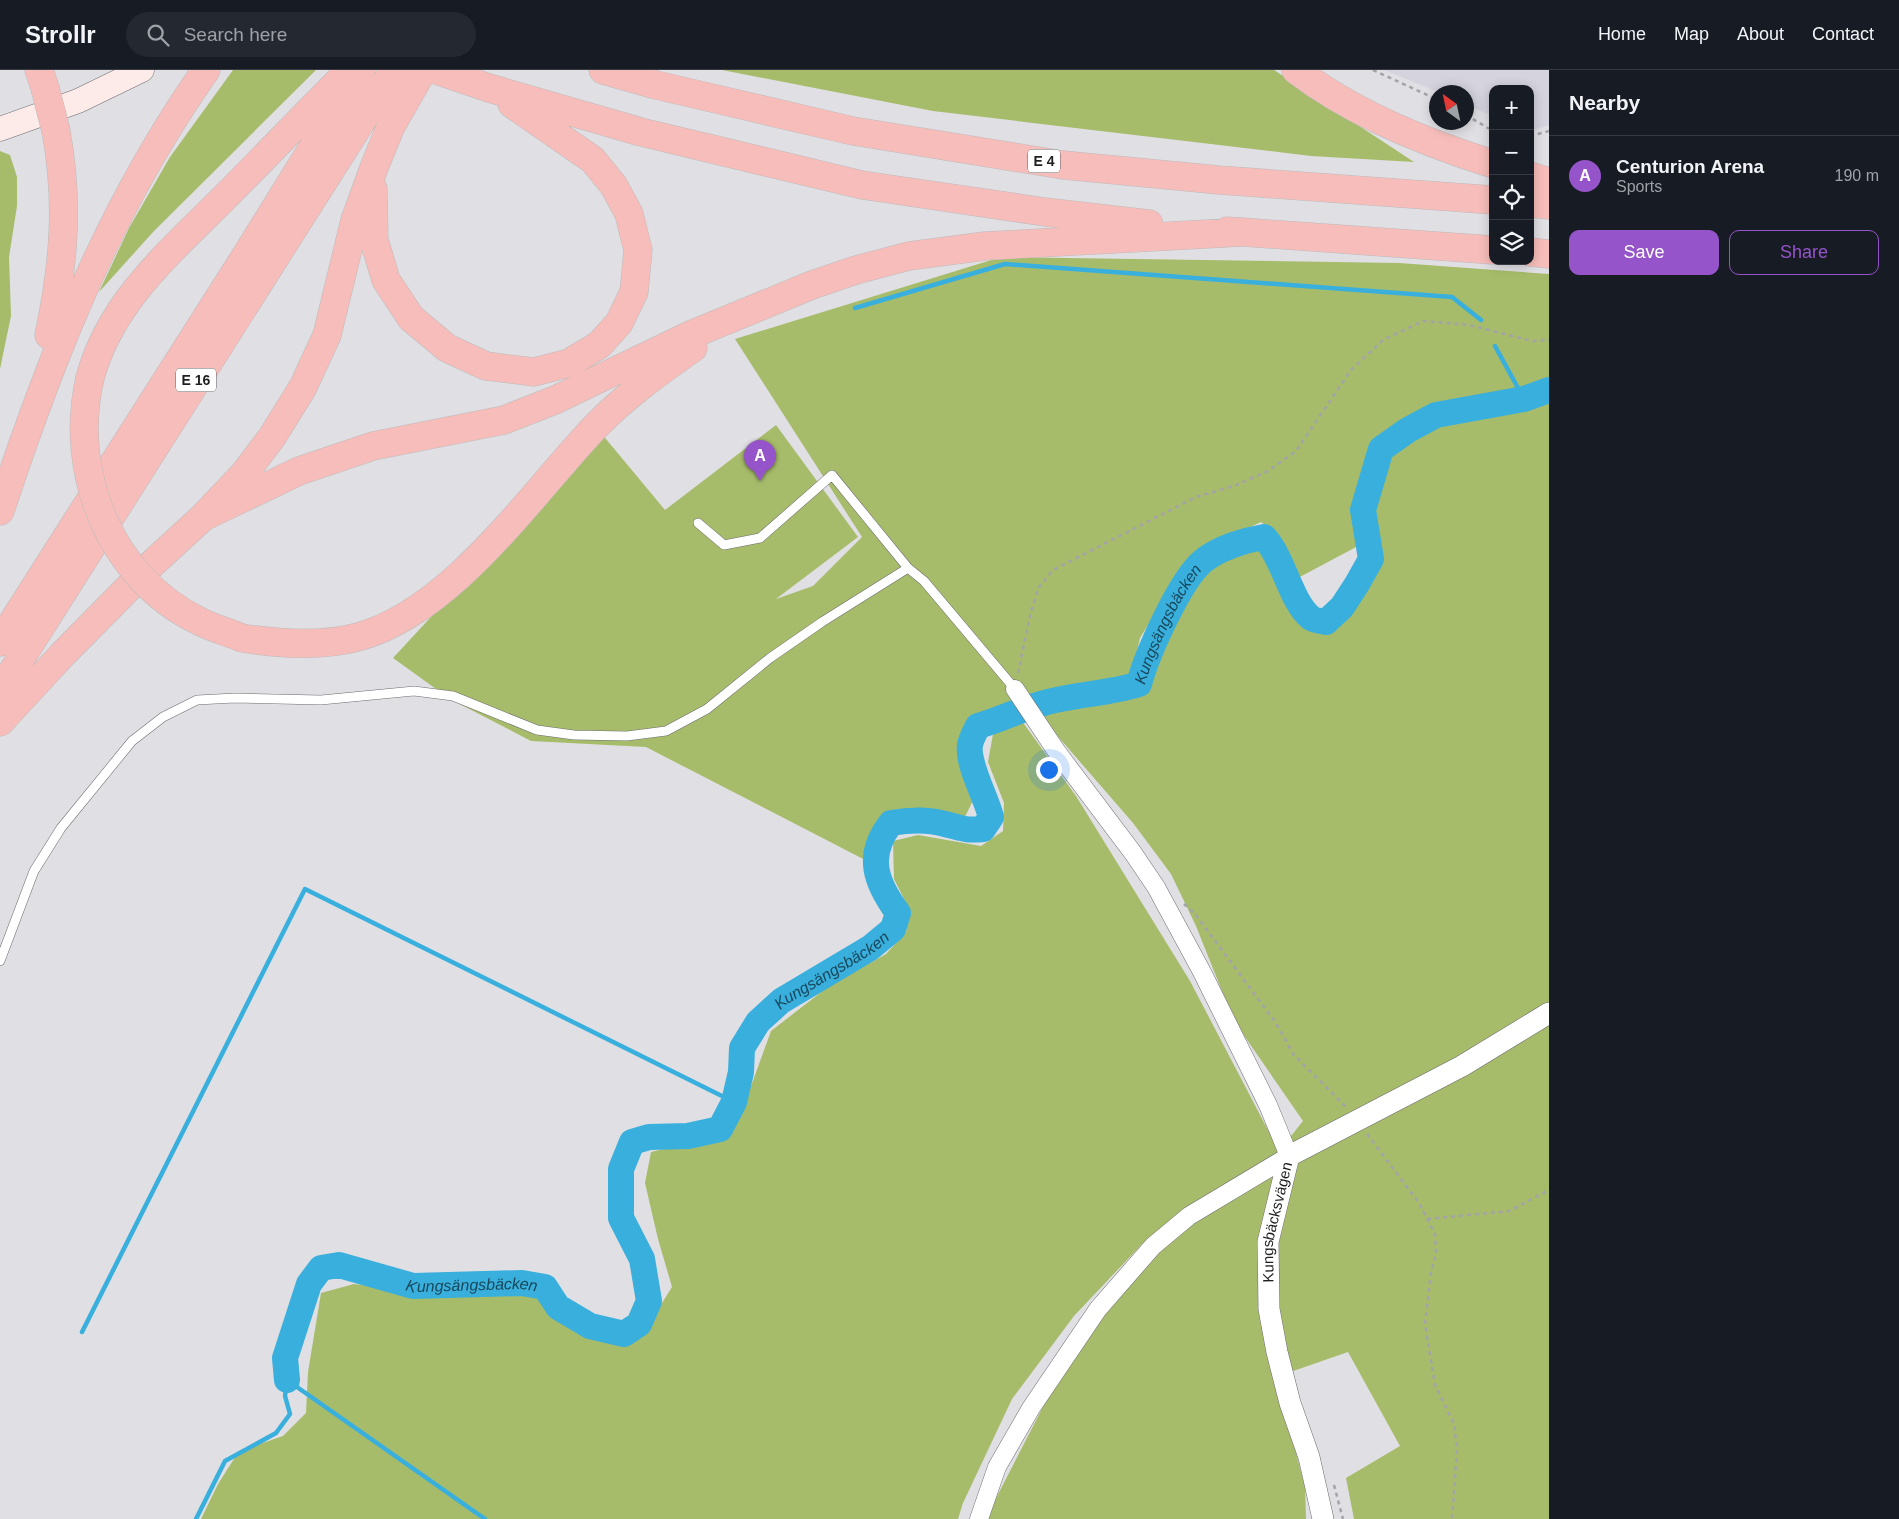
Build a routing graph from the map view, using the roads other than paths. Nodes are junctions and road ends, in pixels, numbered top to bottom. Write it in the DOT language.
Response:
graph roads {
  1 [pos="142,70"];
  2 [pos="206,70"];
  3 [pos="349,70"];
  4 [pos="361,70"];
  5 [pos="394,70"];
  6 [pos="603,70"];
  7 [pos="1296,70"];
  8 [pos="434,71"];
  9 [pos="42,79"];
  10 [pos="489,88"];
  11 [pos="0,129"];
  12 [pos="1489,163"];
  13 [pos="375,165"];
  14 [pos="1534,177"];
  15 [pos="1549,182"];
  16 [pos="1489,200"];
  17 [pos="1534,203"];
  18 [pos="1549,205"];
  19 [pos="1244,232"];
  20 [pos="1489,250"];
  21 [pos="1534,252"];
  22 [pos="1549,254"];
  23 [pos="751,310"];
  24 [pos="32,413"];
  25 [pos="0,511"];
  26 [pos="203,517"];
  27 [pos="698,523"];
  28 [pos="908,568"];
  29 [pos="0,642"];
  30 [pos="1015,689"];
  31 [pos="0,691"];
  32 [pos="0,722"];
  33 [pos="0,961"];
  34 [pos="1549,1013"];
  35 [pos="1289,1156"];
  36 [pos="979,1519"];
  37 [pos="1323,1519"];
  1 -- 11 [label="main road"];
  2 -- 24 [label="highway"];
  3 -- 23 [label="highway, bridge"];
  4 -- 29 [label="highway, E 16"];
  5 -- 31 [label="highway, E 16"];
  6 -- 16 [label="highway, E 4"];
  7 -- 12 [label="highway"];
  8 -- 10 [label="highway"];
  8 -- 13 [label="highway"];
  9 -- 24 [label="highway, bridge"];
  10 -- 13 [label="highway"];
  10 -- 19 [label="highway"];
  13 -- 26 [label="highway"];
  14 -- 15 [label="highway"];
  17 -- 18 [label="highway"];
  19 -- 20 [label="highway"];
  19 -- 23 [label="highway"];
  21 -- 22 [label="highway"];
  23 -- 26 [label="highway"];
  24 -- 25 [label="highway"];
  26 -- 32 [label="highway"];
  27 -- 28 [label="lane"];
  28 -- 30 [label="lane"];
  28 -- 33 [label="lane"];
  30 -- 35 [label="street"];
  34 -- 35 [label="street, Kungsbäcksvägen"];
  35 -- 36 [label="street"];
  35 -- 37 [label="street, Kungsbäcksvägen"];
}
